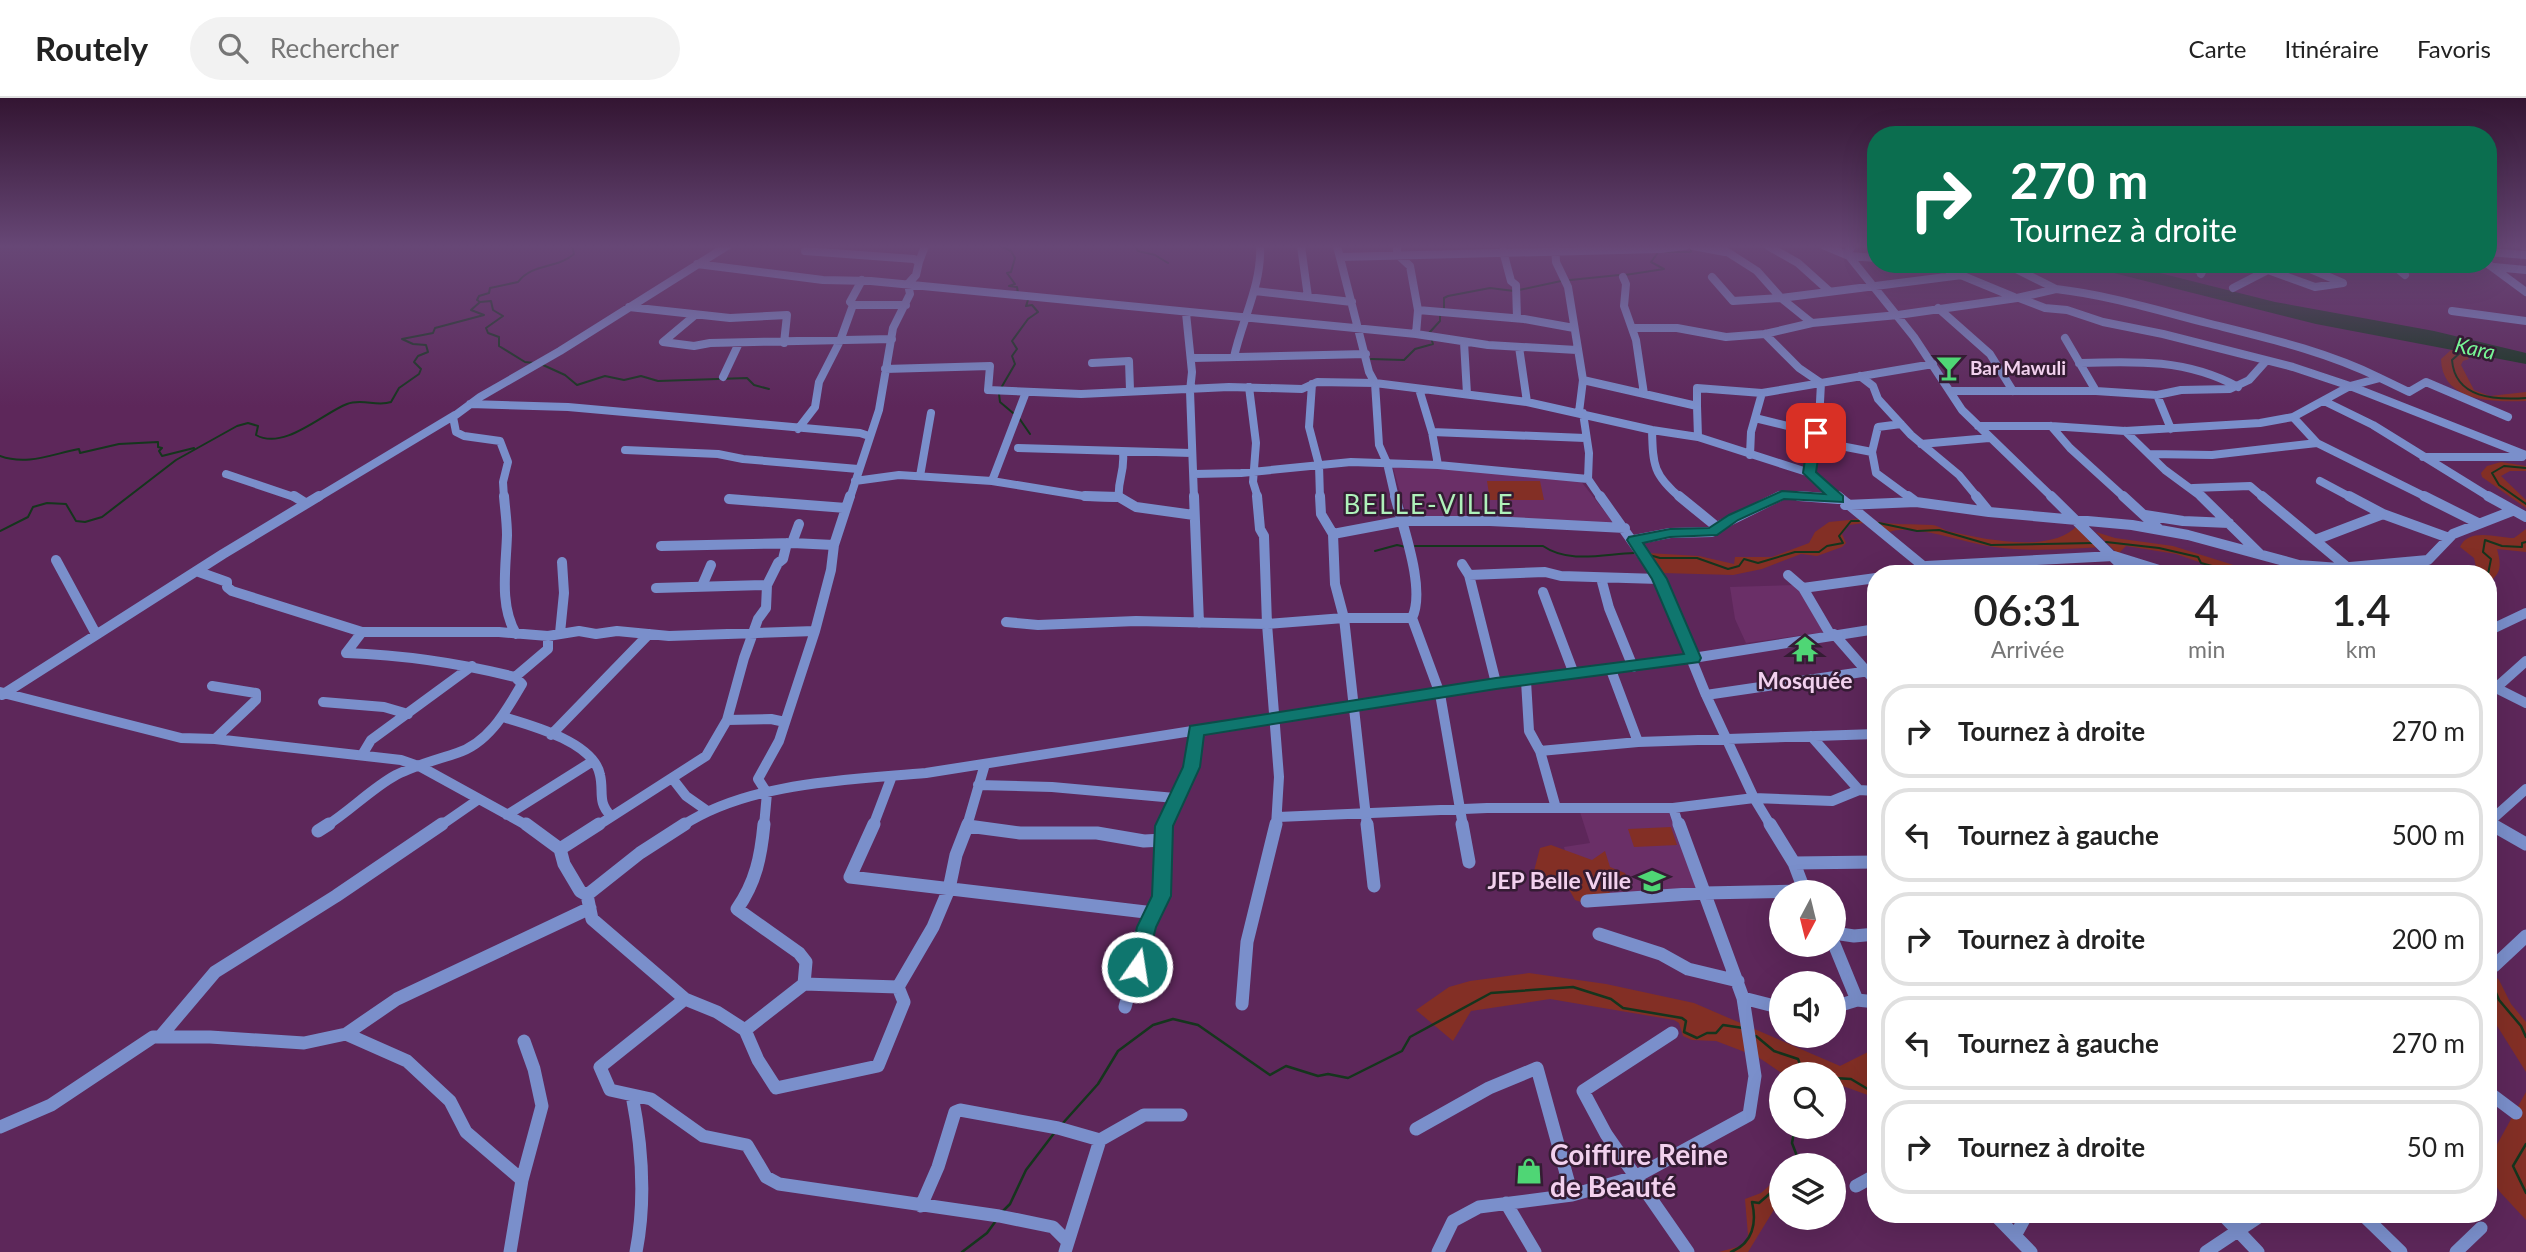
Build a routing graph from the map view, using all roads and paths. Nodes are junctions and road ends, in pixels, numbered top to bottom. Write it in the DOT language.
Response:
graph roads {
  1 [pos="640,300"];
  2 [pos="851,300"];
  3 [pos="907,300"];
  4 [pos="1052,300"];
  5 [pos="1251,300"];
  6 [pos="1333,300"];
  7 [pos="1416,300"];
  8 [pos="1516,300"];
  9 [pos="1570,300"];
  10 [pos="1623,300"];
  11 [pos="1733,300"];
  12 [pos="1752,300"];
  13 [pos="1783,300"];
  14 [pos="1887,300"];
  15 [pos="2003,300"];
  16 [pos="2023,300"];
  17 [pos="2121,300"];
  18 [pos="1352,302"];
  19 [pos="853,305"];
  20 [pos="906,305"];
  21 [pos="629,307"];
  22 [pos="1938,308"];
  23 [pos="1418,310"];
  24 [pos="2452,311"];
  25 [pos="1186,313"];
  26 [pos="1898,315"];
  27 [pos="694,316"];
  28 [pos="1243,318"];
  29 [pos="1517,318"];
  30 [pos="2526,321"];
  31 [pos="1812,323"];
  32 [pos="1574,327"];
  33 [pos="1633,328"];
  34 [pos="1359,330"];
  35 [pos="1416,334"];
  36 [pos="1765,334"];
  37 [pos="2065,338"];
  38 [pos="892,339"];
  39 [pos="840,341"];
  40 [pos="1464,342"];
  41 [pos="739,343"];
  42 [pos="784,343"];
  43 [pos="1519,347"];
  44 [pos="1577,350"];
  45 [pos="1366,354"];
  46 [pos="1234,357"];
  47 [pos="1192,358"];
  48 [pos="2266,361"];
  49 [pos="1092,363"];
  50 [pos="2079,363"];
  51 [pos="1933,364"];
  52 [pos="885,369"];
  53 [pos="1860,376"];
  54 [pos="723,377"];
  55 [pos="2380,378"];
  56 [pos="1583,380"];
  57 [pos="1375,383"];
  58 [pos="1821,383"];
  59 [pos="1312,384"];
  60 [pos="2350,386"];
  61 [pos="1249,387"];
  62 [pos="2238,387"];
  63 [pos="1419,389"];
  64 [pos="1130,390"];
  65 [pos="1189,391"];
  66 [pos="1951,391"];
  67 [pos="2013,391"];
  68 [pos="2096,391"];
  69 [pos="1026,392"];
  70 [pos="1467,394"];
  71 [pos="1644,394"];
  72 [pos="1762,394"];
  73 [pos="2157,395"];
  74 [pos="2324,401"];
  75 [pos="1527,402"];
  76 [pos="470,404"];
  77 [pos="1698,406"];
  78 [pos="931,413"];
  79 [pos="1581,413"];
  80 [pos="455,415"];
  81 [pos="2293,417"];
  82 [pos="2508,417"];
  83 [pos="1755,418"];
  84 [pos="1901,424"];
  85 [pos="1978,426"];
  86 [pos="2051,426"];
  87 [pos="798,429"];
  88 [pos="2171,429"];
  89 [pos="1652,430"];
  90 [pos="2125,431"];
  91 [pos="1432,432"];
  92 [pos="869,436"];
  93 [pos="1698,437"];
  94 [pos="1816,437"];
  95 [pos="1585,438"];
  96 [pos="1989,438"];
  97 [pos="2317,443"];
  98 [pos="1921,444"];
  99 [pos="1018,448"];
  100 [pos="625,450"];
  101 [pos="1872,452"];
  102 [pos="1123,453"];
  103 [pos="1191,453"];
  104 [pos="2150,454"];
  105 [pos="1750,455"];
  106 [pos="2526,456"];
  107 [pos="2423,457"];
  108 [pos="1387,463"];
  109 [pos="1319,464"];
  110 [pos="1438,465"];
  111 [pos="858,469"];
  112 [pos="1254,472"];
  113 [pos="1810,473"];
  114 [pos="226,474"];
  115 [pos="1194,474"];
  116 [pos="919,476"];
  117 [pos="1588,479"];
  118 [pos="855,481"];
  119 [pos="992,481"];
  120 [pos="2320,481"];
  121 [pos="2193,488"];
  122 [pos="1119,497"];
  123 [pos="729,499"];
  124 [pos="1842,502"];
  125 [pos="1916,502"];
  126 [pos="305,503"];
  127 [pos="846,508"];
  128 [pos="2512,511"];
  129 [pos="1989,512"];
  130 [pos="2383,514"];
  131 [pos="1194,515"];
  132 [pos="2145,515"];
  133 [pos="2526,517"];
  134 [pos="2075,520"];
  135 [pos="1402,521"];
  136 [pos="2229,523"];
  137 [pos="2478,523"];
  138 [pos="799,524"];
  139 [pos="1717,527"];
  140 [pos="1625,528"];
  141 [pos="2161,530"];
  142 [pos="1333,534"];
  143 [pos="2449,538"];
  144 [pos="1634,540"];
  145 [pos="2315,540"];
  146 [pos="789,543"];
  147 [pos="834,545"];
  148 [pos="661,546"];
  149 [pos="2114,556"];
  150 [pos="2262,556"];
  151 [pos="56,560"];
  152 [pos="2024,561"];
  153 [pos="562,562"];
  154 [pos="1462,564"];
  155 [pos="711,565"];
  156 [pos="1922,565"];
  157 [pos="1986,565"];
  158 [pos="2029,565"];
  159 [pos="2122,565"];
  160 [pos="2143,565"];
  161 [pos="2299,565"];
  162 [pos="2345,565"];
  163 [pos="2370,565"];
  164 [pos="199,572"];
  165 [pos="1469,575"];
  166 [pos="1788,575"];
  167 [pos="1601,578"];
  168 [pos="1659,579"];
  169 [pos="1867,579"];
  170 [pos="767,585"];
  171 [pos="702,586"];
  172 [pos="656,588"];
  173 [pos="1803,588"];
  174 [pos="1543,592"];
  175 [pos="2524,616"];
  176 [pos="1344,618"];
  177 [pos="1412,618"];
  178 [pos="1006,622"];
  179 [pos="1199,623"];
  180 [pos="1268,624"];
  181 [pos="2497,627"];
  182 [pos="1867,630"];
  183 [pos="756,631"];
  184 [pos="815,631"];
  185 [pos="362,632"];
  186 [pos="560,633"];
  187 [pos="96,634"];
  188 [pos="516,634"];
  189 [pos="649,634"];
  190 [pos="1832,634"];
  191 [pos="548,636"];
  192 [pos="1693,658"];
  193 [pos="2526,662"];
  194 [pos="472,666"];
  195 [pos="1867,666"];
  196 [pos="1633,667"];
  197 [pos="1611,670"];
  198 [pos="1867,671"];
  199 [pos="1574,674"];
  200 [pos="515,677"];
  201 [pos="1526,681"];
  202 [pos="1496,683"];
  203 [pos="2497,685"];
  204 [pos="212,686"];
  205 [pos="2497,691"];
  206 [pos="2,694"];
  207 [pos="1440,694"];
  208 [pos="1706,695"];
  209 [pos="323,702"];
  210 [pos="2526,703"];
  211 [pos="1352,706"];
  212 [pos="408,713"];
  213 [pos="503,717"];
  214 [pos="1276,718"];
  215 [pos="727,720"];
  216 [pos="785,722"];
  217 [pos="1196,730"];
  218 [pos="1867,734"];
  219 [pos="551,735"];
  220 [pos="1811,736"];
  221 [pos="215,739"];
  222 [pos="1728,741"];
  223 [pos="1638,742"];
  224 [pos="1540,751"];
  225 [pos="362,755"];
  226 [pos="593,761"];
  227 [pos="985,764"];
  228 [pos="421,767"];
  229 [pos="892,776"];
  230 [pos="673,778"];
  231 [pos="978,785"];
  232 [pos="2526,789"];
  233 [pos="1859,790"];
  234 [pos="1867,790"];
  235 [pos="767,793"];
  236 [pos="1175,798"];
  237 [pos="1754,798"];
  238 [pos="479,799"];
  239 [pos="1556,808"];
  240 [pos="1673,808"];
  241 [pos="706,810"];
  242 [pos="1459,810"];
  243 [pos="1365,812"];
  244 [pos="507,815"];
  245 [pos="611,816"];
  246 [pos="2497,816"];
  247 [pos="1278,817"];
  248 [pos="968,826"];
  249 [pos="2497,828"];
  250 [pos="318,831"];
  251 [pos="1164,840"];
  252 [pos="2526,844"];
  253 [pos="560,849"];
  254 [pos="1469,862"];
  255 [pos="1867,862"];
  256 [pos="1794,863"];
  257 [pos="1800,880"];
  258 [pos="1374,886"];
  259 [pos="949,889"];
  260 [pos="1769,892"];
  261 [pos="1704,893"];
  262 [pos="1587,901"];
  263 [pos="589,902"];
  264 [pos="1154,913"];
  265 [pos="1600,934"];
  266 [pos="1846,935"];
  267 [pos="1867,935"];
  268 [pos="2526,936"];
  269 [pos="1839,957"];
  270 [pos="2497,963"];
  271 [pos="1738,981"];
  272 [pos="804,984"];
  273 [pos="898,987"];
  274 [pos="1743,998"];
  275 [pos="685,999"];
  276 [pos="1857,1000"];
  277 [pos="1867,1001"];
  278 [pos="1846,1003"];
  279 [pos="1242,1004"];
  280 [pos="1769,1005"];
  281 [pos="1125,1007"];
  282 [pos="745,1030"];
  283 [pos="1672,1033"];
  284 [pos="346,1034"];
  285 [pos="160,1037"];
  286 [pos="524,1041"];
  287 [pos="632,1095"];
  288 [pos="2497,1099"];
  289 [pos="2516,1113"];
  290 [pos="1181,1115"];
  291 [pos="0,1127"];
  292 [pos="1416,1129"];
  293 [pos="1100,1140"];
  294 [pos="1635,1177"];
  295 [pos="522,1180"];
  296 [pos="1867,1180"];
  297 [pos="1856,1186"];
  298 [pos="1572,1195"];
  299 [pos="1506,1203"];
  300 [pos="921,1206"];
  301 [pos="2003,1223"];
  302 [pos="2022,1223"];
  303 [pos="2230,1223"];
  304 [pos="2250,1223"];
  305 [pos="2371,1223"];
  306 [pos="2481,1227"];
  307 [pos="2237,1232"];
  308 [pos="2015,1236"];
  309 [pos="1066,1246"];
  310 [pos="510,1252"];
  311 [pos="636,1252"];
  312 [pos="1438,1252"];
  313 [pos="1535,1252"];
  314 [pos="1688,1252"];
  315 [pos="2031,1252"];
  316 [pos="2206,1252"];
  317 [pos="2258,1252"];
  318 [pos="2401,1252"];
  319 [pos="2456,1252"];
  1 -- 21 [label="street"];
  2 -- 19 [label="street"];
  3 -- 20 [label="street"];
  4 -- 25 [label="street"];
  5 -- 28 [label="street"];
  6 -- 18 [label="street"];
  7 -- 23 [label="street"];
  8 -- 29 [label="street"];
  9 -- 32 [label="street"];
  10 -- 33 [label="street"];
  11 -- 12 [label="street"];
  13 -- 31 [label="street"];
  14 -- 26 [label="street"];
  15 -- 22 [label="street"];
  16 -- 48 [label="street"];
  17 -- 55 [label="street"];
  18 -- 34 [label="street"];
  19 -- 20 [label="street"];
  19 -- 39 [label="street"];
  20 -- 38 [label="street"];
  21 -- 27 [label="street"];
  21 -- 76 [label="street"];
  22 -- 26 [label="street"];
  22 -- 67 [label="street"];
  23 -- 29 [label="street"];
  23 -- 35 [label="street"];
  24 -- 30 [label="street"];
  25 -- 28 [label="street"];
  25 -- 47 [label="street"];
  26 -- 31 [label="street"];
  26 -- 51 [label="street"];
  27 -- 41 [label="street"];
  27 -- 42 [label="street"];
  28 -- 34 [label="street"];
  28 -- 46 [label="street"];
  29 -- 32 [label="street"];
  31 -- 36 [label="street"];
  32 -- 44 [label="street"];
  33 -- 36 [label="street"];
  33 -- 71 [label="street"];
  34 -- 35 [label="street"];
  34 -- 45 [label="street"];
  35 -- 40 [label="street"];
  36 -- 58 [label="street"];
  37 -- 50 [label="street"];
  38 -- 39 [label="street"];
  38 -- 52 [label="street"];
  39 -- 42 [label="street"];
  39 -- 87 [label="street"];
  40 -- 43 [label="street"];
  40 -- 70 [label="street"];
  41 -- 42 [label="street"];
  41 -- 54 [label="street"];
  43 -- 44 [label="street"];
  43 -- 75 [label="street"];
  44 -- 56 [label="street"];
  45 -- 46 [label="street"];
  45 -- 57 [label="street"];
  46 -- 47 [label="street"];
  47 -- 65 [label="street"];
  48 -- 60 [label="street"];
  48 -- 62 [label="street"];
  49 -- 64 [label="street"];
  50 -- 62 [label="street"];
  50 -- 68 [label="street"];
  51 -- 53 [label="street"];
  51 -- 66 [label="street"];
  52 -- 69 [label="street"];
  52 -- 92 [label="street"];
  53 -- 58 [label="street"];
  53 -- 84 [label="street"];
  55 -- 60 [label="street"];
  55 -- 82 [label="street"];
  56 -- 71 [label="street"];
  56 -- 79 [label="street"];
  57 -- 59 [label="street"];
  57 -- 63 [label="street"];
  57 -- 108 [label="street"];
  58 -- 72 [label="street"];
  58 -- 94 [label="street"];
  59 -- 61 [label="street"];
  59 -- 109 [label="street"];
  60 -- 74 [label="street"];
  60 -- 106 [label="street"];
  61 -- 65 [label="street"];
  61 -- 112 [label="street"];
  62 -- 73 [label="street"];
  63 -- 70 [label="street"];
  63 -- 91 [label="street"];
  64 -- 65 [label="street"];
  64 -- 69 [label="street"];
  65 -- 103 [label="street"];
  66 -- 67 [label="street"];
  66 -- 85 [label="street"];
  67 -- 68 [label="street"];
  68 -- 73 [label="street"];
  69 -- 119 [label="street"];
  70 -- 75 [label="street"];
  71 -- 77 [label="street"];
  72 -- 77 [label="street"];
  72 -- 83 [label="street"];
  73 -- 88 [label="street"];
  74 -- 81 [label="street"];
  74 -- 107 [label="street"];
  75 -- 79 [label="street"];
  76 -- 80 [label="street"];
  76 -- 87 [label="street"];
  77 -- 93 [label="street"];
  78 -- 116 [label="street"];
  79 -- 89 [label="street"];
  79 -- 95 [label="street"];
  80 -- 126 [label="street"];
  80 -- 188 [label="street"];
  81 -- 88 [label="street"];
  81 -- 97 [label="street"];
  83 -- 94 [label="street"];
  83 -- 105 [label="street"];
  84 -- 98 [label="street"];
  84 -- 101 [label="street"];
  85 -- 86 [label="street"];
  85 -- 96 [label="street"];
  86 -- 90 [label="street"];
  86 -- 132 [label="street"];
  87 -- 92 [label="street"];
  88 -- 90 [label="street"];
  89 -- 93 [label="street"];
  89 -- 139 [label="street"];
  90 -- 104 [label="street"];
  91 -- 95 [label="street"];
  91 -- 110 [label="street"];
  92 -- 111 [label="street"];
  93 -- 105 [label="street"];
  94 -- 101 [label="street"];
  94 -- 113 [label="street"];
  95 -- 117 [label="street"];
  96 -- 98 [label="street"];
  96 -- 134 [label="street"];
  97 -- 104 [label="street"];
  97 -- 137 [label="street"];
  98 -- 129 [label="street"];
  99 -- 102 [label="street"];
  100 -- 111 [label="street"];
  101 -- 125 [label="street"];
  102 -- 103 [label="street"];
  102 -- 122 [label="street"];
  103 -- 115 [label="street"];
  104 -- 121 [label="street"];
  105 -- 113 [label="street"];
  106 -- 107 [label="street"];
  107 -- 128 [label="street"];
  108 -- 109 [label="street"];
  108 -- 110 [label="street"];
  108 -- 135 [label="street"];
  109 -- 112 [label="street"];
  109 -- 142 [label="street"];
  110 -- 117 [label="street"];
  111 -- 118 [label="street"];
  112 -- 115 [label="street"];
  112 -- 180 [label="street"];
  113 -- 124 [label="street"];
  114 -- 126 [label="street"];
  115 -- 131 [label="street"];
  116 -- 118 [label="street"];
  116 -- 119 [label="street"];
  117 -- 140 [label="street"];
  118 -- 127 [label="street"];
  119 -- 122 [label="street"];
  120 -- 130 [label="street"];
  121 -- 136 [label="street"];
  121 -- 145 [label="street"];
  122 -- 131 [label="street"];
  123 -- 127 [label="street"];
  124 -- 125 [label="street"];
  124 -- 139 [label="street"];
  124 -- 156 [label="street"];
  125 -- 129 [label="street"];
  126 -- 164 [label="street"];
  127 -- 147 [label="street"];
  128 -- 133 [label="street"];
  128 -- 137 [label="street"];
  129 -- 134 [label="street"];
  130 -- 143 [label="street"];
  130 -- 145 [label="street"];
  131 -- 179 [label="street"];
  132 -- 136 [label="street"];
  132 -- 141 [label="street"];
  134 -- 141 [label="street"];
  134 -- 149 [label="street"];
  135 -- 140 [label="street"];
  135 -- 142 [label="street"];
  135 -- 177 [label="street"];
  136 -- 150 [label="street"];
  137 -- 143 [label="street"];
  138 -- 146 [label="street"];
  139 -- 144 [label="street"];
  140 -- 144 [label="street"];
  141 -- 150 [label="street"];
  142 -- 176 [label="street"];
  143 -- 163 [label="street"];
  144 -- 168 [label="street"];
  145 -- 162 [label="street"];
  146 -- 147 [label="street"];
  146 -- 148 [label="street"];
  146 -- 170 [label="street"];
  147 -- 184 [label="street"];
  149 -- 152 [label="street"];
  149 -- 159 [label="street"];
  149 -- 160 [label="street"];
  150 -- 161 [label="street"];
  151 -- 187 [label="street"];
  152 -- 157 [label="street"];
  152 -- 158 [label="street"];
  153 -- 186 [label="street"];
  154 -- 165 [label="street"];
  155 -- 171 [label="street"];
  164 -- 185 [label="street"];
  164 -- 187 [label="street"];
  165 -- 167 [label="street"];
  165 -- 202 [label="street"];
  166 -- 173 [label="street"];
  167 -- 168 [label="street"];
  167 -- 196 [label="street"];
  168 -- 192 [label="street"];
  169 -- 173 [label="street"];
  170 -- 171 [label="street"];
  170 -- 183 [label="street"];
  171 -- 172 [label="street"];
  173 -- 190 [label="street"];
  174 -- 199 [label="street"];
  175 -- 181 [label="street"];
  176 -- 177 [label="street"];
  176 -- 180 [label="street"];
  176 -- 211 [label="street"];
  177 -- 207 [label="street"];
  178 -- 179 [label="street"];
  179 -- 180 [label="street"];
  180 -- 214 [label="street"];
  182 -- 190 [label="street"];
  183 -- 184 [label="street"];
  183 -- 189 [label="street"];
  183 -- 215 [label="street"];
  184 -- 216 [label="street"];
  185 -- 188 [label="street"];
  185 -- 194 [label="street"];
  186 -- 189 [label="street"];
  186 -- 191 [label="street"];
  187 -- 206 [label="street"];
  188 -- 191 [label="street"];
  189 -- 219 [label="street"];
  190 -- 192 [label="street"];
  190 -- 195 [label="street"];
  191 -- 200 [label="street"];
  192 -- 196 [label="street"];
  192 -- 208 [label="street"];
  193 -- 203 [label="street"];
  194 -- 200 [label="street"];
  194 -- 212 [label="street"];
  196 -- 197 [label="street"];
  197 -- 199 [label="street"];
  197 -- 223 [label="street"];
  198 -- 208 [label="street"];
  199 -- 201 [label="street"];
  200 -- 213 [label="street"];
  201 -- 202 [label="street"];
  201 -- 224 [label="street"];
  202 -- 207 [label="street"];
  204 -- 221 [label="street"];
  205 -- 210 [label="street"];
  206 -- 221 [label="street"];
  207 -- 211 [label="street"];
  207 -- 242 [label="street"];
  208 -- 222 [label="street"];
  209 -- 212 [label="street"];
  211 -- 214 [label="street"];
  211 -- 243 [label="street"];
  212 -- 225 [label="street"];
  213 -- 219 [label="street"];
  213 -- 228 [label="street"];
  214 -- 217 [label="street"];
  214 -- 247 [label="street"];
  215 -- 216 [label="street"];
  215 -- 230 [label="street"];
  216 -- 235 [label="street"];
  217 -- 227 [label="street"];
  217 -- 236 [label="street"];
  218 -- 220 [label="street"];
  219 -- 226 [label="street"];
  220 -- 222 [label="street"];
  220 -- 233 [label="street"];
  221 -- 225 [label="street"];
  222 -- 223 [label="street"];
  222 -- 237 [label="street"];
  223 -- 224 [label="street"];
  224 -- 239 [label="street"];
  225 -- 228 [label="street"];
  226 -- 244 [label="street"];
  226 -- 245 [label="street"];
  227 -- 229 [label="street"];
  227 -- 231 [label="street"];
  228 -- 238 [label="street"];
  228 -- 250 [label="street"];
  229 -- 235 [label="street"];
  229 -- 259 [label="street"];
  230 -- 241 [label="street"];
  230 -- 245 [label="street"];
  231 -- 236 [label="street"];
  231 -- 248 [label="street"];
  232 -- 246 [label="street"];
  233 -- 234 [label="street"];
  233 -- 237 [label="street"];
  235 -- 241 [label="street"];
  235 -- 272 [label="street"];
  236 -- 251 [label="street"];
  237 -- 240 [label="street"];
  237 -- 256 [label="street"];
  238 -- 244 [label="street"];
  238 -- 285 [label="street"];
  239 -- 240 [label="street"];
  239 -- 242 [label="street"];
  240 -- 261 [label="street"];
  241 -- 263 [label="street"];
  242 -- 243 [label="street"];
  242 -- 254 [label="street"];
  243 -- 247 [label="street"];
  243 -- 258 [label="street"];
  244 -- 253 [label="street"];
  245 -- 253 [label="street"];
  247 -- 279 [label="street"];
  248 -- 251 [label="street"];
  248 -- 259 [label="street"];
  249 -- 252 [label="street"];
  251 -- 264 [label="street"];
  253 -- 263 [label="street"];
  255 -- 256 [label="street"];
  256 -- 257 [label="street"];
  259 -- 264 [label="street"];
  259 -- 273 [label="street"];
  260 -- 261 [label="street"];
  261 -- 262 [label="street"];
  261 -- 271 [label="street"];
  263 -- 275 [label="street"];
  263 -- 284 [label="street"];
  264 -- 281 [label="street"];
  265 -- 271 [label="street"];
  266 -- 267 [label="street"];
  268 -- 270 [label="street"];
  269 -- 276 [label="street"];
  271 -- 274 [label="street"];
  272 -- 273 [label="street"];
  272 -- 282 [label="street"];
  273 -- 282 [label="street"];
  274 -- 280 [label="street"];
  274 -- 294 [label="street"];
  275 -- 282 [label="street"];
  275 -- 287 [label="street"];
  276 -- 277 [label="street"];
  276 -- 278 [label="street"];
  283 -- 294 [label="street"];
  284 -- 285 [label="street"];
  284 -- 295 [label="street"];
  285 -- 291 [label="street"];
  286 -- 295 [label="street"];
  287 -- 300 [label="street"];
  287 -- 311 [label="street"];
  288 -- 289 [label="street"];
  290 -- 293 [label="street"];
  292 -- 298 [label="street"];
  293 -- 300 [label="street"];
  293 -- 309 [label="street"];
  294 -- 298 [label="street"];
  294 -- 314 [label="street"];
  295 -- 310 [label="street"];
  296 -- 297 [label="street"];
  298 -- 299 [label="street"];
  299 -- 312 [label="street"];
  299 -- 313 [label="street"];
  300 -- 309 [label="street"];
  301 -- 308 [label="street"];
  302 -- 308 [label="street"];
  303 -- 307 [label="street"];
  304 -- 307 [label="street"];
  305 -- 318 [label="street"];
  306 -- 319 [label="street"];
  307 -- 316 [label="street"];
  307 -- 317 [label="street"];
  308 -- 315 [label="street"];
}
